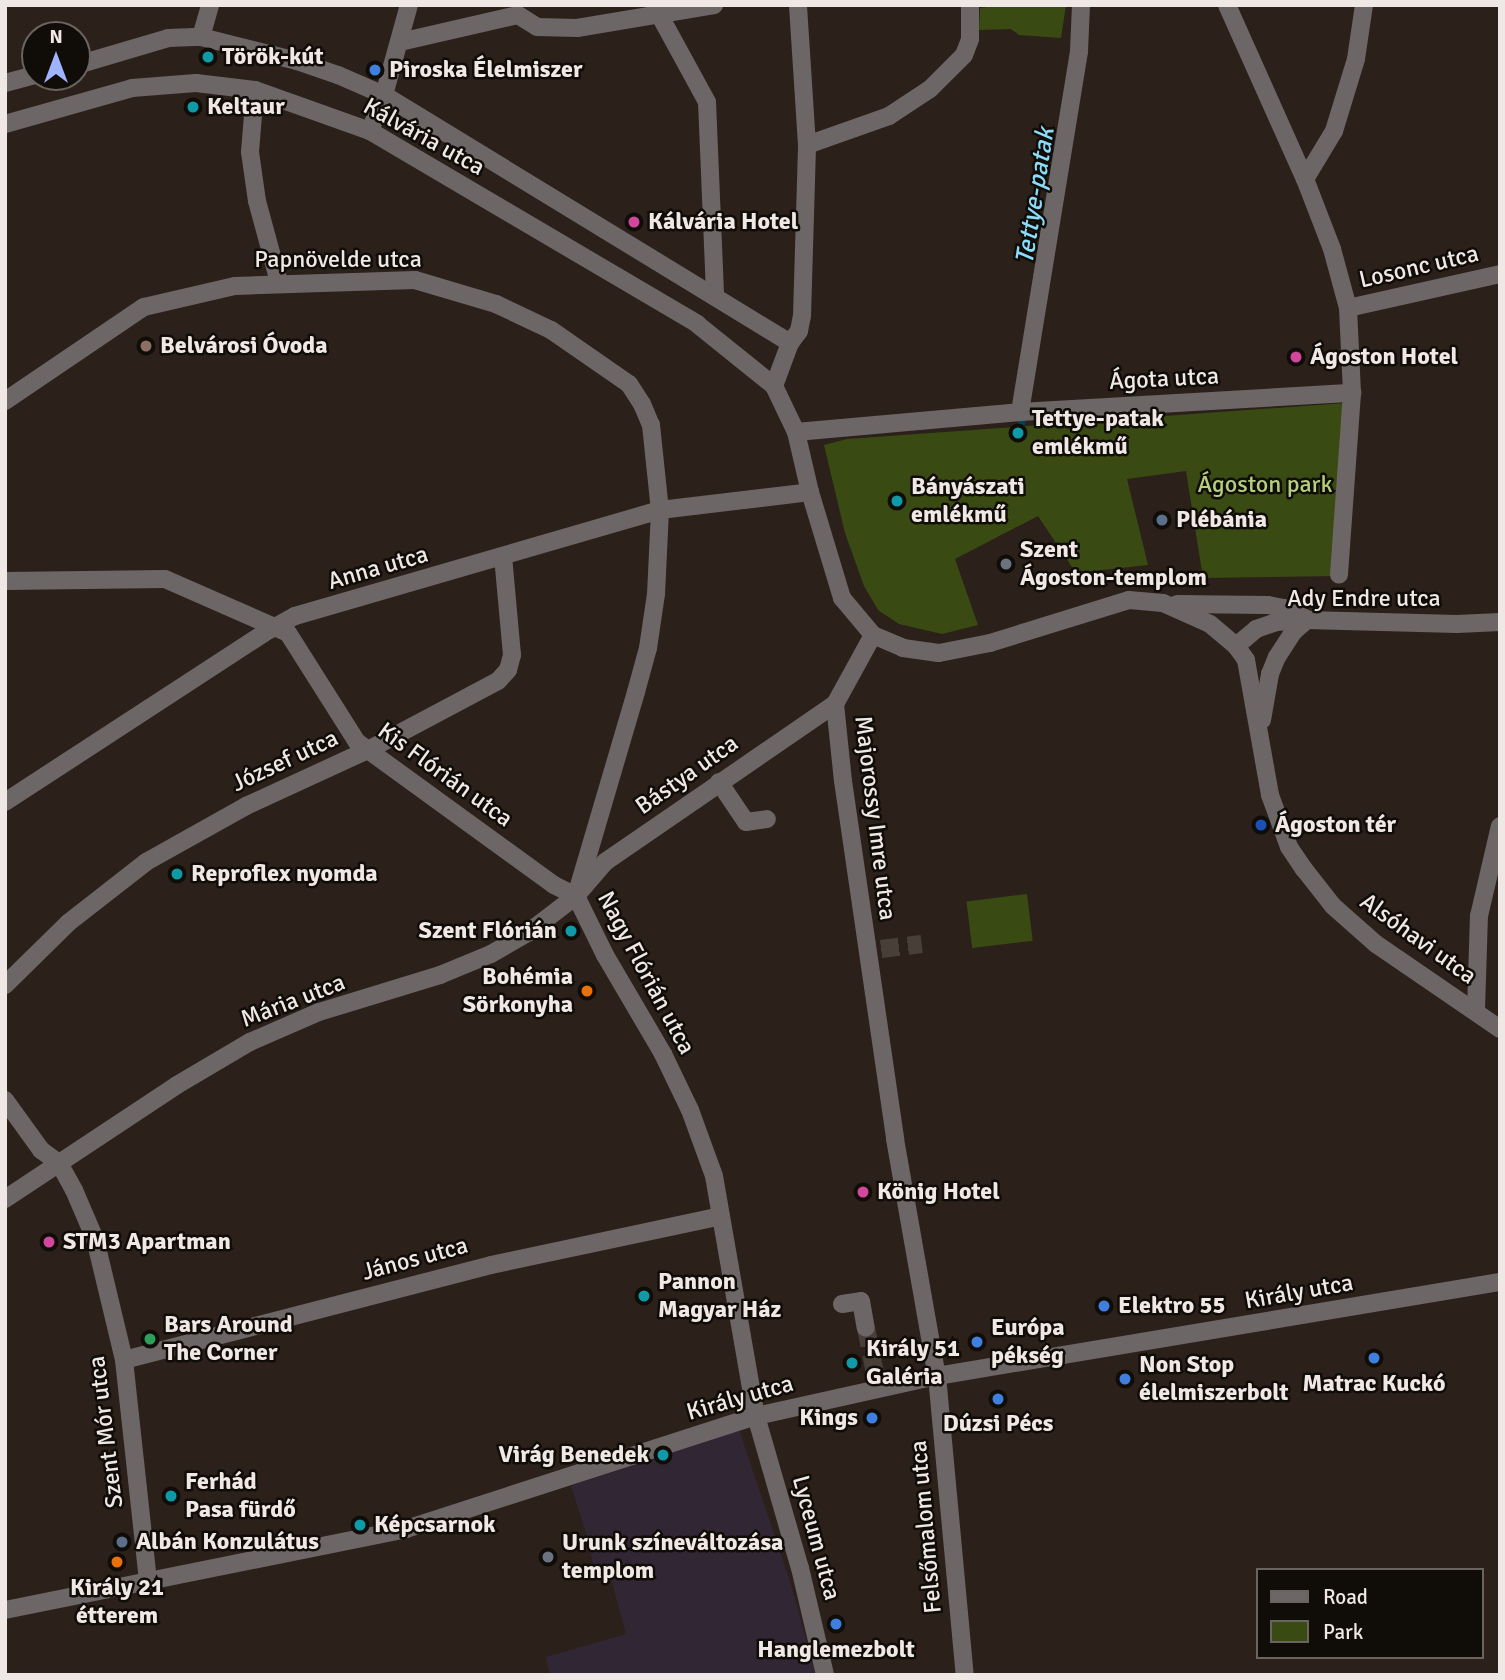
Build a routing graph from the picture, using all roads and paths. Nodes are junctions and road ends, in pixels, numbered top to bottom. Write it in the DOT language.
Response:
graph roads {
  1 [pos="209,5"];
  2 [pos="410,5"];
  3 [pos="714,5"];
  4 [pos="798,5"];
  5 [pos="970,5"];
  6 [pos="1081,5"];
  7 [pos="1227,5"];
  8 [pos="1364,5"];
  9 [pos="660,16"];
  10 [pos="201,37"];
  11 [pos="400,42"];
  12 [pos="91,61"];
  13 [pos="254,90"];
  14 [pos="384,95"];
  15 [pos="5,124"];
  16 [pos="370,131"];
  17 [pos="807,145"];
  18 [pos="1304,179"];
  19 [pos="1500,274"];
  20 [pos="279,282"];
  21 [pos="715,295"];
  22 [pos="1348,308"];
  23 [pos="789,344"];
  24 [pos="774,386"];
  25 [pos="1352,393"];
  26 [pos="5,401"];
  27 [pos="1020,412"];
  28 [pos="796,432"];
  29 [pos="810,492"];
  30 [pos="660,510"];
  31 [pos="503,556"];
  32 [pos="1339,575"];
  33 [pos="5,581"];
  34 [pos="1163,603"];
  35 [pos="1307,620"];
  36 [pos="1500,622"];
  37 [pos="275,627"];
  38 [pos="873,635"];
  39 [pos="1236,646"];
  40 [pos="835,704"];
  41 [pos="1260,737"];
  42 [pos="368,750"];
  43 [pos="719,782"];
  44 [pos="5,802"];
  45 [pos="767,819"];
  46 [pos="1500,826"];
  47 [pos="576,896"];
  48 [pos="5,985"];
  49 [pos="1476,1010"];
  50 [pos="1500,1029"];
  51 [pos="5,1100"];
  52 [pos="59,1163"];
  53 [pos="5,1199"];
  54 [pos="721,1216"];
  55 [pos="1500,1282"];
  56 [pos="842,1304"];
  57 [pos="866,1328"];
  58 [pos="124,1360"];
  59 [pos="937,1376"];
  60 [pos="756,1416"];
  61 [pos="148,1580"];
  62 [pos="5,1611"];
  63 [pos="825,1675"];
  64 [pos="965,1675"];
  1 -- 10 [label="street"];
  2 -- 11 [label="street"];
  3 -- 9 [label="street"];
  4 -- 17 [label="street"];
  5 -- 17 [label="street"];
  6 -- 27 [label="street"];
  7 -- 18 [label="street"];
  8 -- 18 [label="street"];
  9 -- 11 [label="street"];
  9 -- 21 [label="street"];
  10 -- 12 [label="street, Kálvária utca"];
  10 -- 14 [label="street, Kálvária utca"];
  11 -- 14 [label="street"];
  13 -- 15 [label="street, Kálvária utca"];
  13 -- 16 [label="street, Kálvária utca"];
  13 -- 20 [label="street"];
  14 -- 16 [label="street"];
  14 -- 21 [label="street, Kálvária utca"];
  16 -- 24 [label="street, Kálvária utca"];
  17 -- 23 [label="street"];
  18 -- 22 [label="street"];
  19 -- 22 [label="street, Losonc utca"];
  20 -- 26 [label="street, Papnövelde utca"];
  20 -- 30 [label="street, Papnövelde utca"];
  21 -- 23 [label="street, Kálvária utca"];
  22 -- 25 [label="street"];
  23 -- 24 [label="street"];
  24 -- 28 [label="street"];
  25 -- 27 [label="street, Ágota utca"];
  25 -- 32 [label="street"];
  27 -- 28 [label="street, Ágota utca"];
  28 -- 29 [label="street"];
  29 -- 30 [label="street, Anna utca"];
  29 -- 38 [label="street"];
  30 -- 31 [label="street, Anna utca"];
  30 -- 47 [label="street, Nagy Flórián utca"];
  31 -- 37 [label="street, Anna utca"];
  31 -- 42 [label="street, József utca"];
  33 -- 37 [label="street, Kis Flórián utca"];
  34 -- 35 [label="street"];
  34 -- 38 [label="street"];
  34 -- 39 [label="street"];
  35 -- 36 [label="street, Ady Endre utca"];
  35 -- 39 [label="street, Ady Endre utca"];
  35 -- 41 [label="street"];
  37 -- 42 [label="street, Kis Flórián utca"];
  37 -- 44 [label="street, Anna utca"];
  38 -- 40 [label="street, Majorossy Imre utca"];
  39 -- 41 [label="street, Alsóhavi utca"];
  40 -- 43 [label="street, Bástya utca"];
  40 -- 59 [label="street, Majorossy Imre utca"];
  41 -- 49 [label="street, Alsóhavi utca"];
  42 -- 47 [label="street, Kis Flórián utca"];
  42 -- 48 [label="street, József utca"];
  43 -- 45 [label="street"];
  43 -- 47 [label="street, Bástya utca"];
  46 -- 49 [label="street"];
  47 -- 52 [label="street, Mária utca"];
  47 -- 54 [label="street, Nagy Flórián utca"];
  49 -- 50 [label="street, Alsóhavi utca"];
  51 -- 52 [label="street, Szent Mór utca"];
  52 -- 53 [label="street, Mária utca"];
  52 -- 58 [label="street, Szent Mór utca"];
  54 -- 58 [label="street, János utca"];
  54 -- 60 [label="street, Nagy Flórián utca"];
  55 -- 59 [label="street, Király utca"];
  56 -- 57 [label="street"];
  58 -- 61 [label="street, Szent Mór utca"];
  59 -- 60 [label="street, Király utca"];
  59 -- 64 [label="street, Felsőmalom utca"];
  60 -- 61 [label="street, Király utca"];
  60 -- 63 [label="street, Lyceum utca"];
  61 -- 62 [label="street, Király utca"];
}
